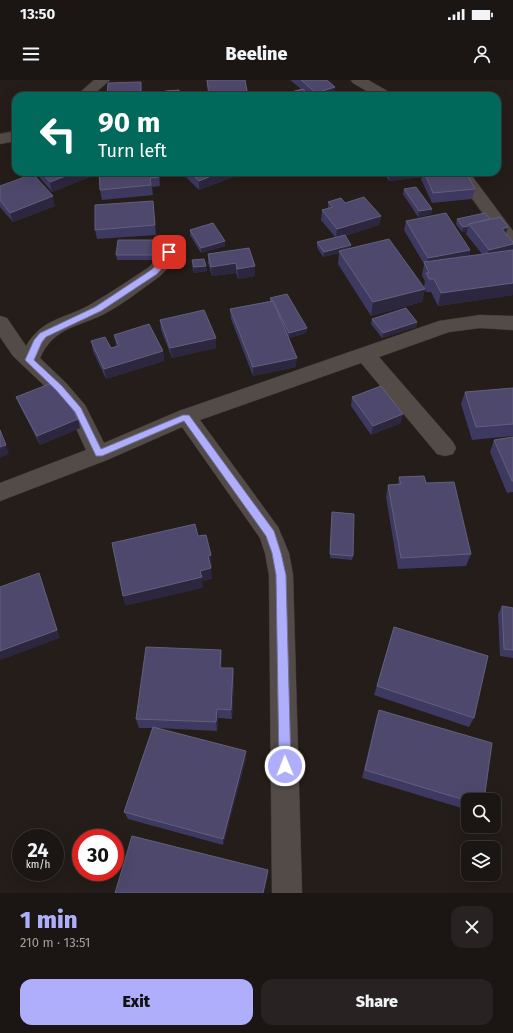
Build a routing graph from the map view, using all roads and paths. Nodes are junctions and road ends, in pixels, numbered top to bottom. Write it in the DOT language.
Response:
graph roads {
  1 [pos="103,80"];
  2 [pos="358,80"];
  3 [pos="88,92"];
  4 [pos="379,92"];
  5 [pos="12,137"];
  6 [pos="0,139"];
  7 [pos="464,176"];
  8 [pos="513,243"];
  9 [pos="169,252"];
  10 [pos="0,323"];
  11 [pos="513,323"];
  12 [pos="365,354"];
  13 [pos="30,360"];
  14 [pos="186,417"];
  15 [pos="445,448"];
  16 [pos="99,454"];
  17 [pos="0,492"];
  18 [pos="287,893"];
  1 -- 3 [label="street"];
  2 -- 4 [label="street"];
  5 -- 6 [label="street"];
  7 -- 8 [label="street"];
  9 -- 13 [label="street"];
  10 -- 13 [label="street"];
  11 -- 12 [label="street"];
  12 -- 14 [label="street"];
  12 -- 15 [label="street"];
  13 -- 16 [label="street"];
  14 -- 16 [label="street"];
  14 -- 18 [label="street"];
  16 -- 17 [label="street"];
}
